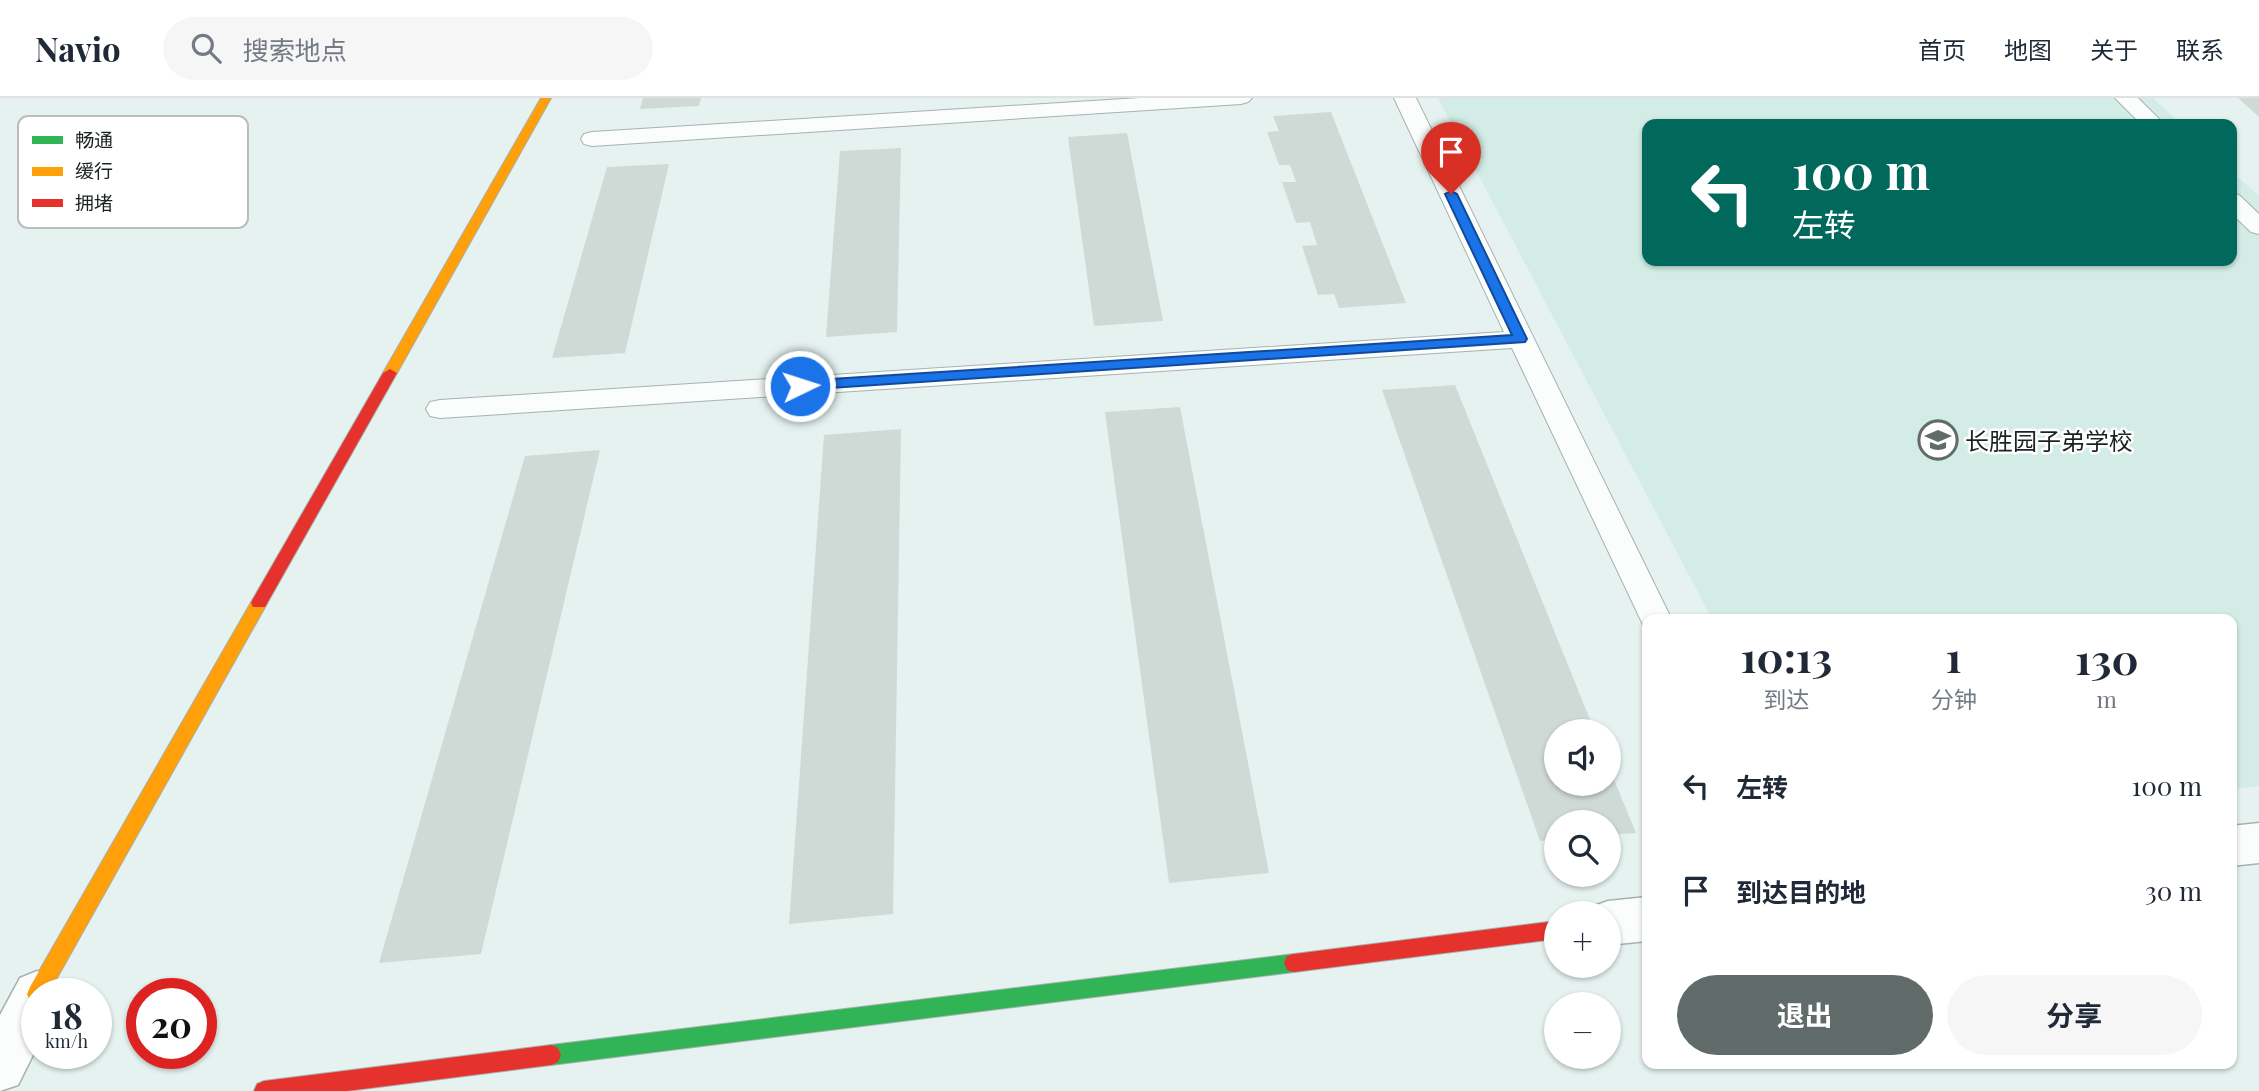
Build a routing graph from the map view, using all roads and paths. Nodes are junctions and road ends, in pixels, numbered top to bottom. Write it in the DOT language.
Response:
graph roads {
  1 [pos="546,98"];
  2 [pos="1241,98"];
  3 [pos="1405,98"];
  4 [pos="2126,98"];
  5 [pos="2148,119"];
  6 [pos="592,139"];
  7 [pos="2237,206"];
  8 [pos="2259,227"];
  9 [pos="1521,339"];
  10 [pos="440,409"];
  11 [pos="1653,614"];
  12 [pos="2259,843"];
  13 [pos="2237,845"];
  14 [pos="1642,920"];
  15 [pos="1621,922"];
  16 [pos="1544,931"];
  17 [pos="47,978"];
  18 [pos="21,1027"];
  19 [pos="0,1068"];
  20 [pos="264,1091"];
  1 -- 17 [label="street"];
  2 -- 6 [label="lane"];
  3 -- 9 [label="lane"];
  4 -- 5 [label="lane"];
  7 -- 8 [label="lane"];
  9 -- 10 [label="lane"];
  9 -- 11 [label="lane"];
  12 -- 13 [label="street"];
  14 -- 15 [label="street"];
  16 -- 20 [label="street"];
  18 -- 19 [label="street"];
}
